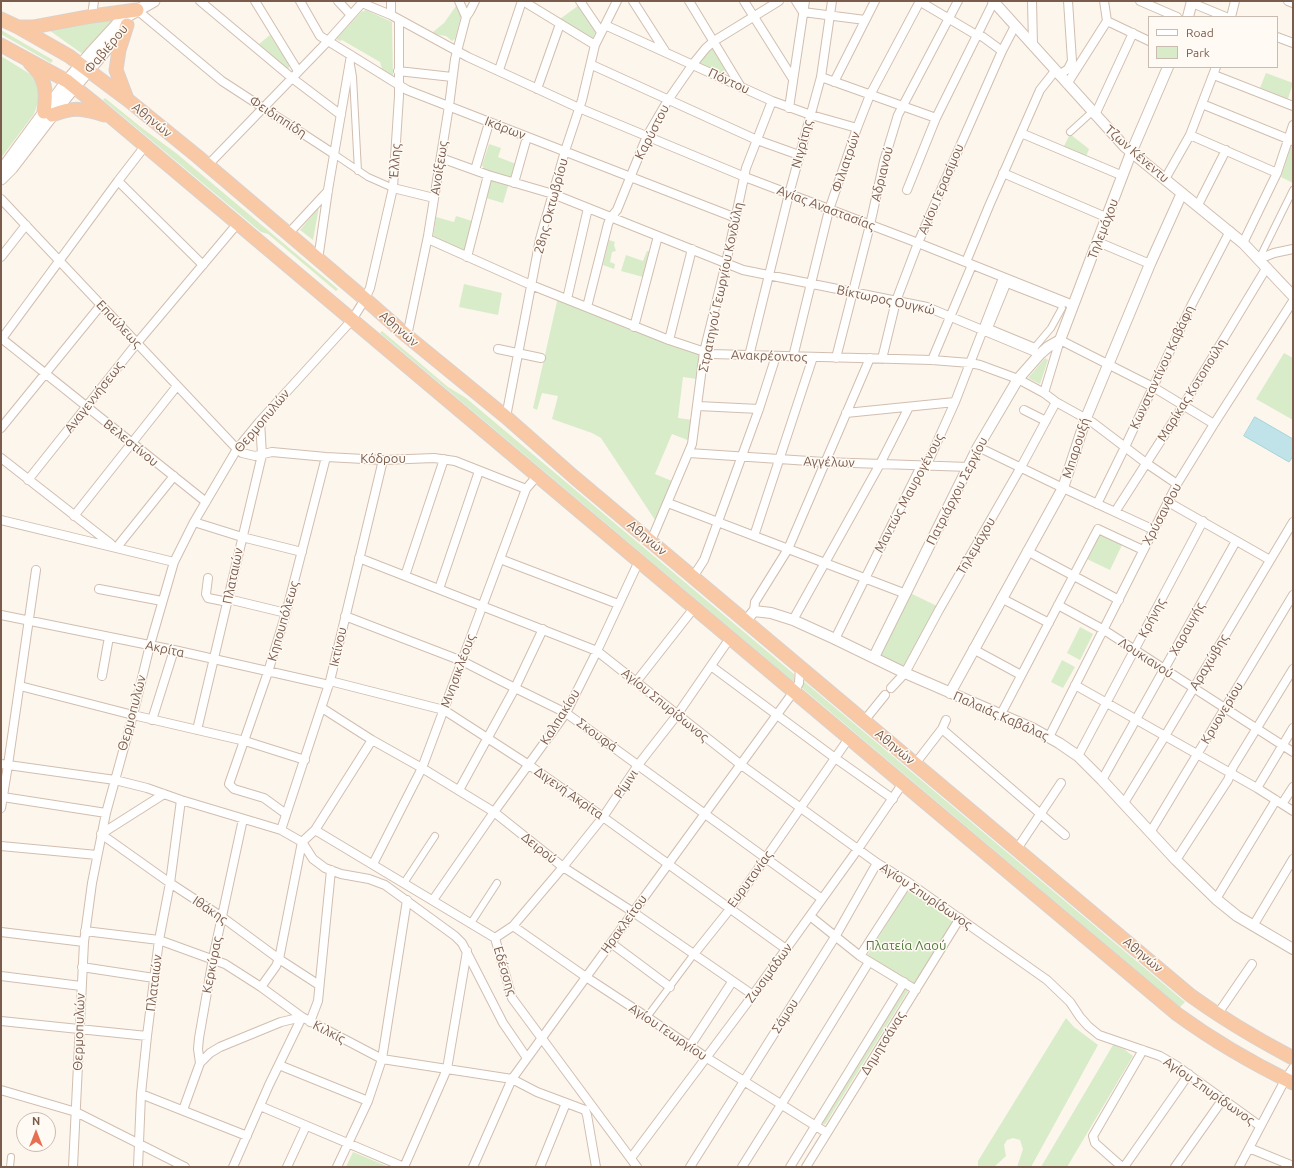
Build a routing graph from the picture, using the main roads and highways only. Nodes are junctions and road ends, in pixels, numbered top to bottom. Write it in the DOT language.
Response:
graph roads {
  1 [pos="154,1"];
  2 [pos="137,10"];
  3 [pos="1,19"];
  4 [pos="127,25"];
  5 [pos="18,27"];
  6 [pos="1,45"];
  7 [pos="23,56"];
  8 [pos="85,67"];
  9 [pos="71,84"];
  10 [pos="128,100"];
  11 [pos="48,114"];
  12 [pos="111,118"];
  13 [pos="1,171"];
  14 [pos="1,179"];
  15 [pos="1293,1058"];
  16 [pos="1289,1082"];
  1 -- 2 [label="main road, Φαβιέρου"];
  2 -- 4 [label="main road, Φαβιέρου"];
  2 -- 5 [label="highway"];
  2 -- 8 [label="main road, Φαβιέρου"];
  3 -- 5 [label="highway, Αθηνών"];
  4 -- 8 [label="main road, Φαβιέρου"];
  4 -- 10 [label="highway"];
  5 -- 8 [label="highway, Αθηνών"];
  6 -- 7 [label="highway, Αθηνών"];
  7 -- 9 [label="highway, Αθηνών"];
  7 -- 11 [label="highway"];
  8 -- 9 [label="main road"];
  8 -- 10 [label="highway, Αθηνών"];
  9 -- 11 [label="main road"];
  9 -- 12 [label="highway, Αθηνών"];
  10 -- 15 [label="highway, Αθηνών"];
  11 -- 12 [label="highway"];
  11 -- 13 [label="main road"];
  11 -- 14 [label="main road"];
  12 -- 16 [label="highway, Αθηνών"];
}
